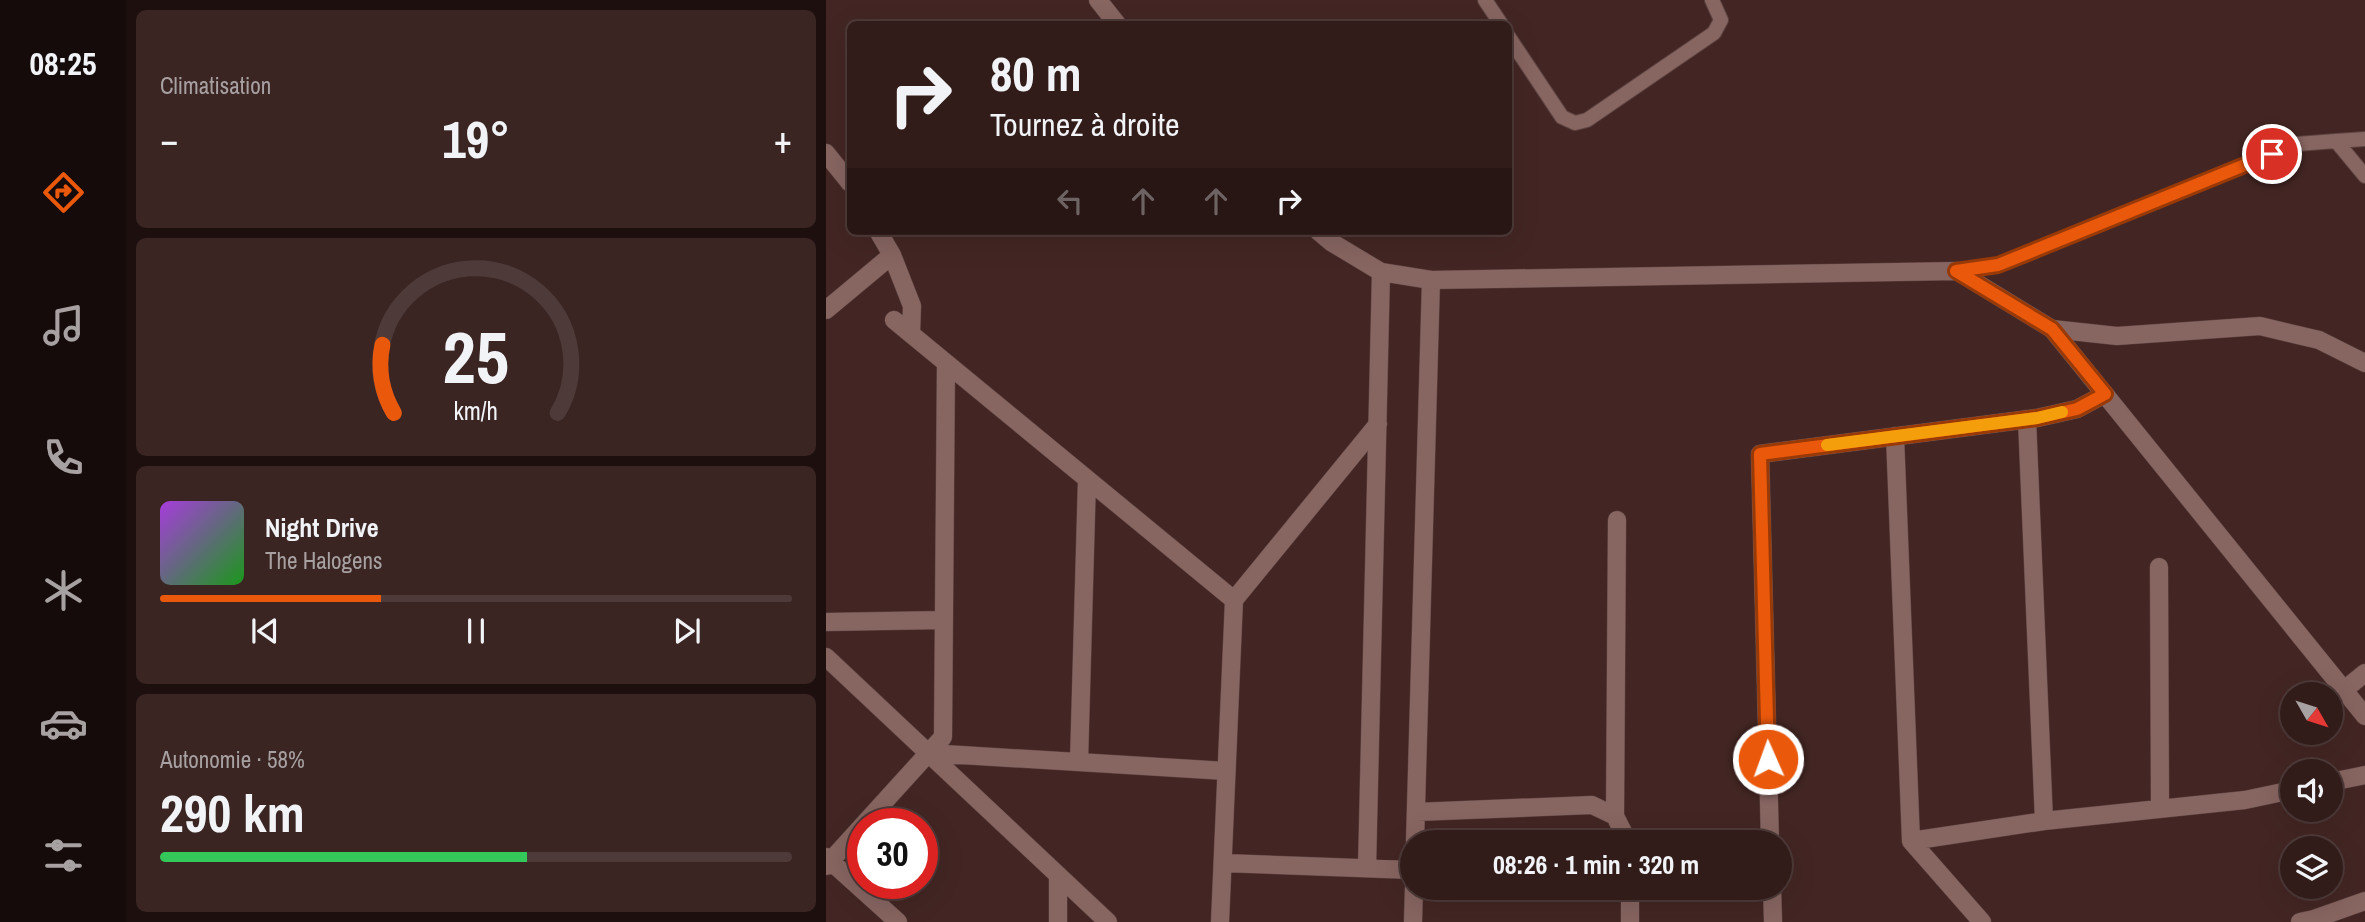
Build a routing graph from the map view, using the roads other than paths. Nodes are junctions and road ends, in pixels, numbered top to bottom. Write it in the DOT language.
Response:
graph roads {
  1 [pos="1098,0"];
  2 [pos="1485,0"];
  3 [pos="1712,0"];
  4 [pos="1115,21"];
  5 [pos="1499,21"];
  6 [pos="1512,42"];
  7 [pos="2365,139"];
  8 [pos="2336,141"];
  9 [pos="826,153"];
  10 [pos="2365,176"];
  11 [pos="847,179"];
  12 [pos="880,235"];
  13 [pos="1323,235"];
  14 [pos="892,255"];
  15 [pos="1956,271"];
  16 [pos="1381,272"];
  17 [pos="1431,280"];
  18 [pos="826,310"];
  19 [pos="894,320"];
  20 [pos="2052,329"];
  21 [pos="911,334"];
  22 [pos="946,363"];
  23 [pos="2365,363"];
  24 [pos="2105,394"];
  25 [pos="2027,419"];
  26 [pos="1378,424"];
  27 [pos="1895,436"];
  28 [pos="1087,479"];
  29 [pos="1617,520"];
  30 [pos="2158,567"];
  31 [pos="1234,600"];
  32 [pos="944,620"];
  33 [pos="826,622"];
  34 [pos="826,657"];
  35 [pos="2365,673"];
  36 [pos="2344,690"];
  37 [pos="2365,716"];
  38 [pos="928,753"];
  39 [pos="1079,762"];
  40 [pos="1227,771"];
  41 [pos="2365,775"];
  42 [pos="2343,780"];
  43 [pos="2280,793"];
  44 [pos="878,808"];
  45 [pos="2160,809"];
  46 [pos="1416,812"];
  47 [pos="1615,816"];
  48 [pos="2044,821"];
  49 [pos="1415,830"];
  50 [pos="1622,830"];
  51 [pos="1770,830"];
  52 [pos="847,841"];
  53 [pos="1911,841"];
  54 [pos="828,861"];
  55 [pos="1223,863"];
  56 [pos="1367,868"];
  57 [pos="1400,869"];
  58 [pos="1058,875"];
  59 [pos="1414,900"];
  60 [pos="1630,900"];
  61 [pos="1772,900"];
  62 [pos="2365,901"];
  63 [pos="898,922"];
  64 [pos="1058,922"];
  65 [pos="1108,922"];
  66 [pos="1220,922"];
  67 [pos="1413,922"];
  68 [pos="1630,922"];
  69 [pos="1773,922"];
  70 [pos="1982,922"];
  71 [pos="2300,922"];
  1 -- 4 [label="street"];
  2 -- 5 [label="lane"];
  3 -- 6 [label="lane"];
  7 -- 8 [label="lane"];
  8 -- 10 [label="lane"];
  8 -- 15 [label="lane"];
  9 -- 11 [label="street"];
  12 -- 14 [label="street"];
  13 -- 16 [label="street"];
  14 -- 18 [label="street"];
  14 -- 21 [label="street"];
  15 -- 17 [label="street"];
  15 -- 20 [label="street"];
  16 -- 17 [label="street"];
  16 -- 26 [label="street"];
  17 -- 46 [label="street"];
  19 -- 21 [label="street"];
  20 -- 23 [label="street"];
  20 -- 24 [label="street"];
  21 -- 22 [label="street"];
  22 -- 28 [label="street"];
  22 -- 32 [label="street"];
  24 -- 25 [label="street"];
  24 -- 36 [label="street"];
  25 -- 27 [label="street"];
  25 -- 48 [label="street"];
  26 -- 31 [label="street"];
  26 -- 56 [label="street"];
  27 -- 51 [label="street"];
  27 -- 53 [label="street"];
  28 -- 31 [label="street"];
  28 -- 39 [label="street"];
  29 -- 47 [label="street"];
  30 -- 45 [label="street"];
  31 -- 40 [label="street"];
  32 -- 33 [label="street"];
  32 -- 38 [label="street"];
  34 -- 38 [label="street"];
  35 -- 36 [label="street"];
  36 -- 37 [label="street"];
  38 -- 39 [label="street"];
  38 -- 44 [label="street"];
  38 -- 58 [label="street"];
  39 -- 40 [label="street"];
  40 -- 55 [label="street"];
  41 -- 42 [label="street"];
  43 -- 45 [label="street"];
  45 -- 48 [label="street"];
  46 -- 47 [label="street"];
  46 -- 49 [label="street"];
  47 -- 50 [label="street"];
  48 -- 53 [label="street"];
  52 -- 54 [label="street"];
  53 -- 70 [label="street"];
  54 -- 63 [label="street"];
  55 -- 56 [label="street"];
  55 -- 66 [label="street"];
  56 -- 57 [label="street"];
  58 -- 64 [label="street"];
  58 -- 65 [label="street"];
  59 -- 67 [label="street"];
  60 -- 68 [label="street"];
  61 -- 69 [label="street"];
  62 -- 71 [label="street"];
}
